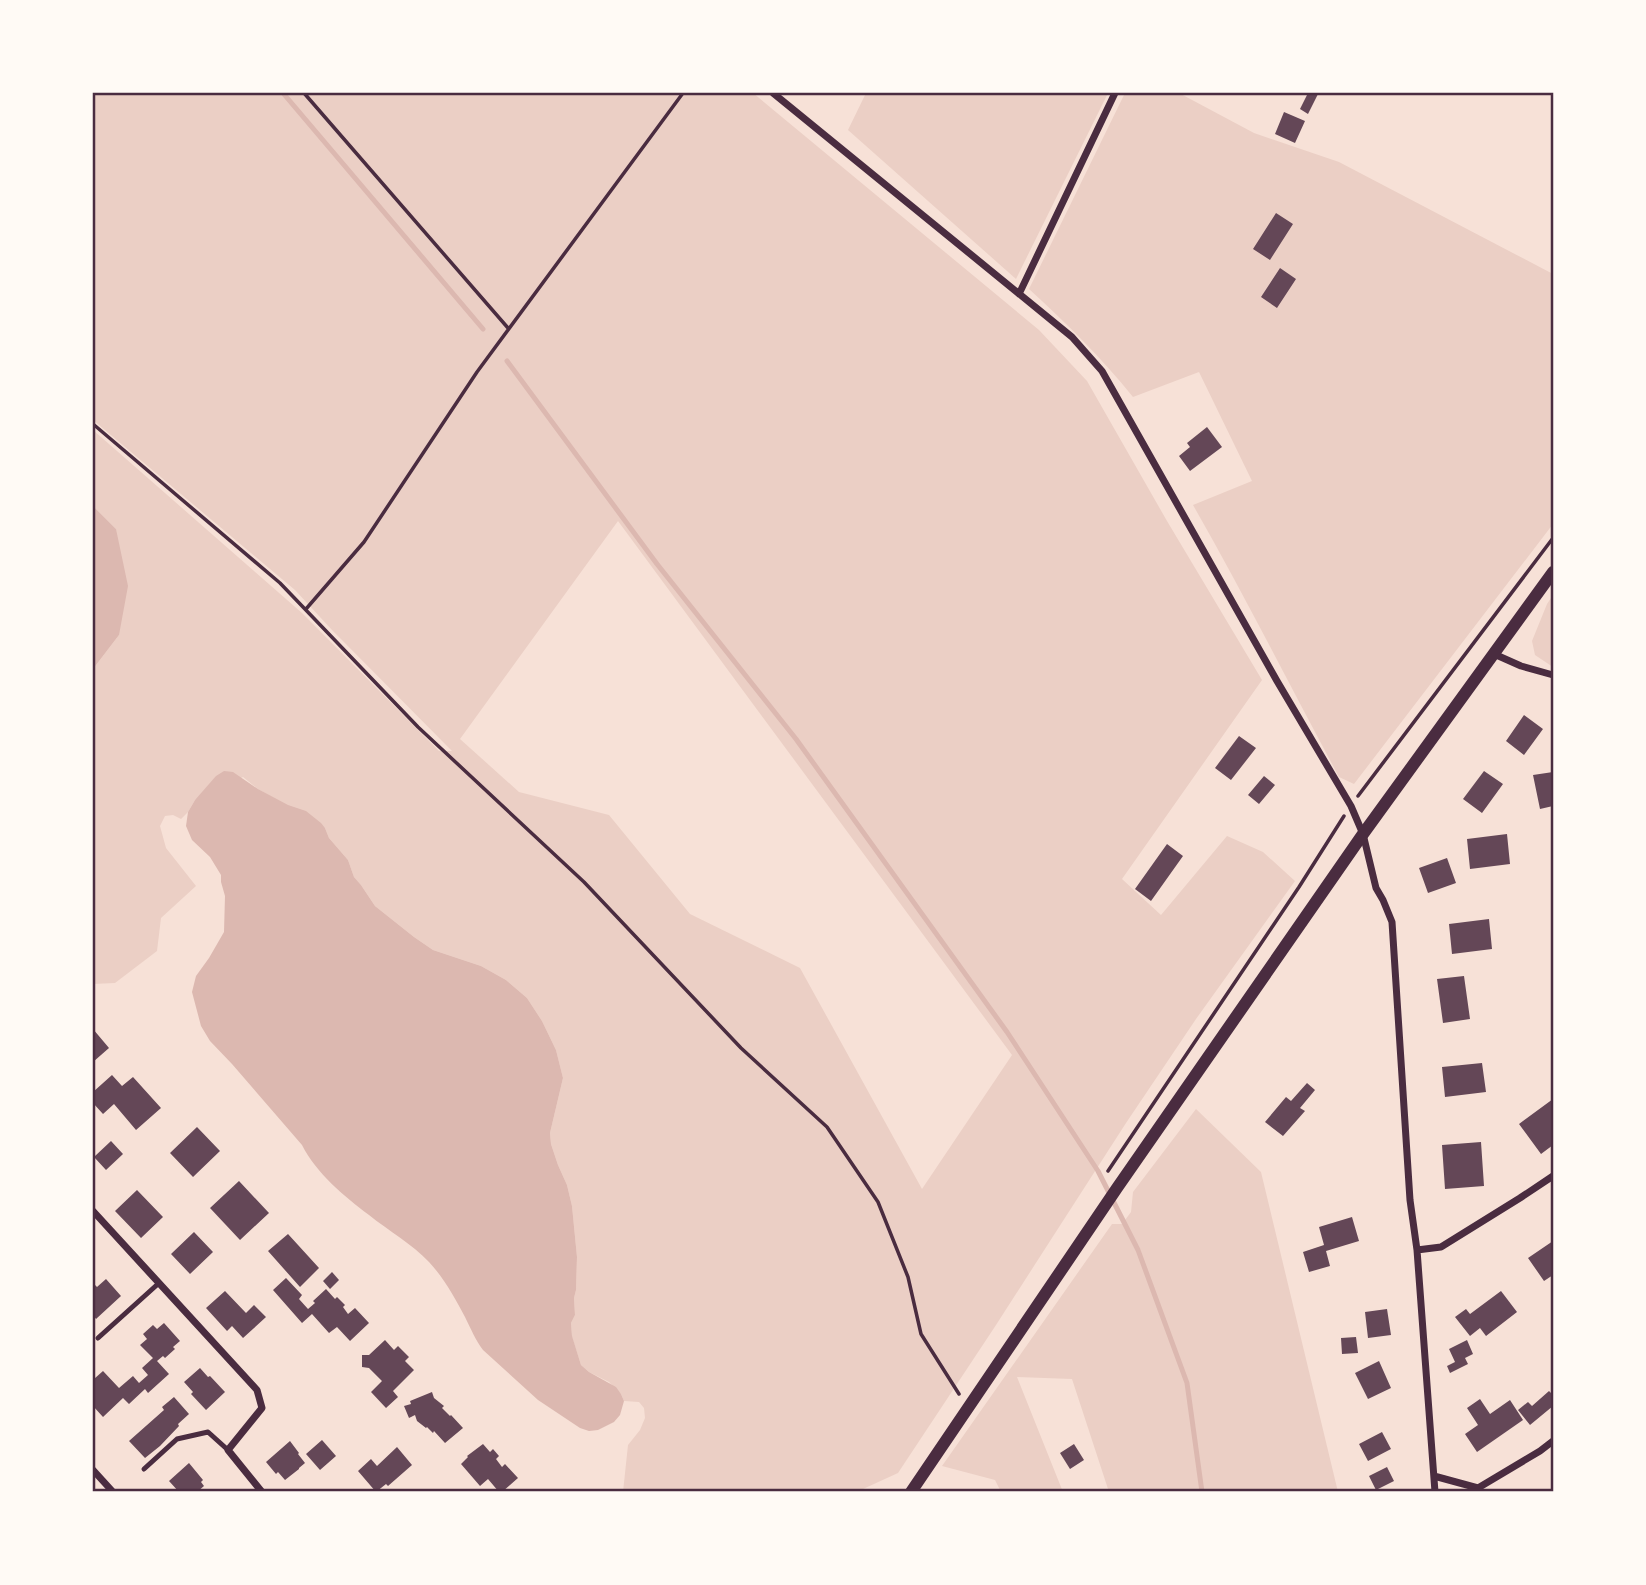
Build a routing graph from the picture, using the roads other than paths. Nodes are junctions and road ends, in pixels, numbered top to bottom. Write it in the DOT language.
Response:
graph roads {
  1 [pos="773,93"];
  2 [pos="1115,93"];
  3 [pos="1019,294"];
  4 [pos="1553,572"];
  5 [pos="1494,654"];
  6 [pos="1553,675"];
  7 [pos="1363,834"];
  8 [pos="1553,1176"];
  9 [pos="93,1211"];
  10 [pos="1416,1251"];
  11 [pos="159,1283"];
  12 [pos="98,1338"];
  13 [pos="1553,1441"];
  14 [pos="228,1450"];
  15 [pos="144,1469"];
  16 [pos="93,1470"];
  17 [pos="1434,1476"];
  18 [pos="113,1492"];
  19 [pos="262,1492"];
  20 [pos="911,1492"];
  21 [pos="1435,1492"];
  1 -- 3 [label="street"];
  2 -- 3 [label="street"];
  3 -- 7 [label="street"];
  4 -- 5 [label="street"];
  5 -- 6 [label="street"];
  5 -- 7 [label="street"];
  7 -- 10 [label="street"];
  7 -- 20 [label="street"];
  8 -- 10 [label="street"];
  9 -- 11 [label="street"];
  10 -- 17 [label="street"];
  11 -- 12 [label="lane"];
  11 -- 14 [label="street"];
  13 -- 17 [label="street"];
  14 -- 15 [label="lane"];
  14 -- 19 [label="street"];
  16 -- 18 [label="street"];
  17 -- 21 [label="street"];
}
